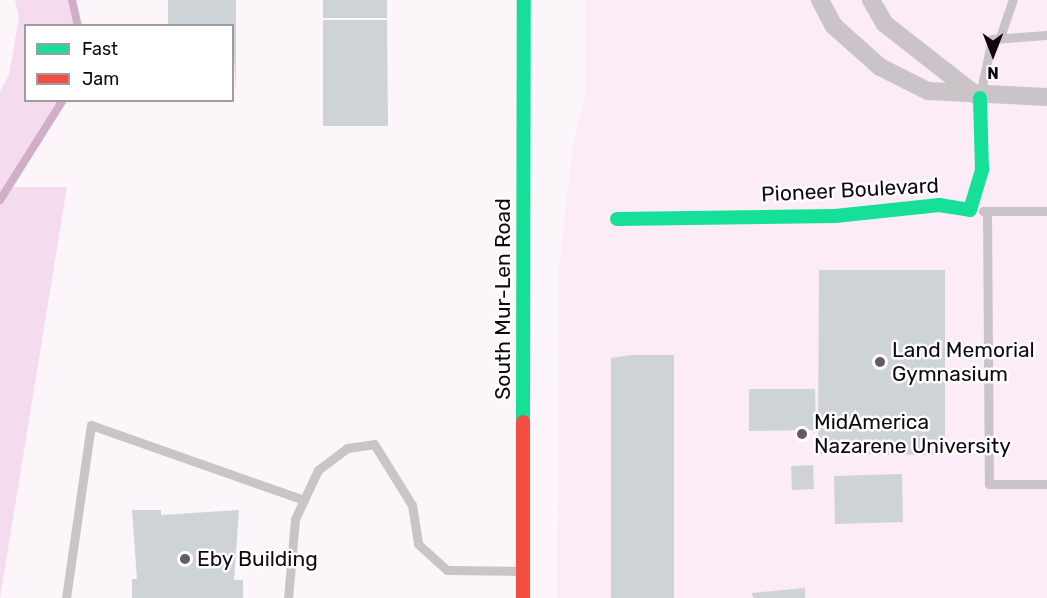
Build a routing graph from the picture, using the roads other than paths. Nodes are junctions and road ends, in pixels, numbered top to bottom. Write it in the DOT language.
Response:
graph roads {
  1 [pos="524,0"];
  2 [pos="820,0"];
  3 [pos="871,0"];
  4 [pos="1013,0"];
  5 [pos="1047,35"];
  6 [pos="1000,37"];
  7 [pos="1047,97"];
  8 [pos="980,98"];
  9 [pos="970,210"];
  10 [pos="987,211"];
  11 [pos="1047,211"];
  12 [pos="618,219"];
  13 [pos="1047,484"];
  14 [pos="304,500"];
  15 [pos="523,571"];
  16 [pos="66,598"];
  17 [pos="288,598"];
  18 [pos="523,598"];
  1 -- 15 [label="main road, South Mur-Len Road"];
  2 -- 8 [label="street"];
  3 -- 8 [label="street"];
  4 -- 6 [label="lane"];
  5 -- 6 [label="lane"];
  6 -- 8 [label="lane"];
  7 -- 8 [label="street"];
  8 -- 9 [label="main road"];
  9 -- 10 [label="lane"];
  9 -- 12 [label="main road, Pioneer Boulevard"];
  10 -- 11 [label="lane"];
  10 -- 13 [label="lane"];
  14 -- 15 [label="lane"];
  14 -- 16 [label="lane"];
  14 -- 17 [label="lane"];
  15 -- 18 [label="main road, South Mur-Len Road"];
}
